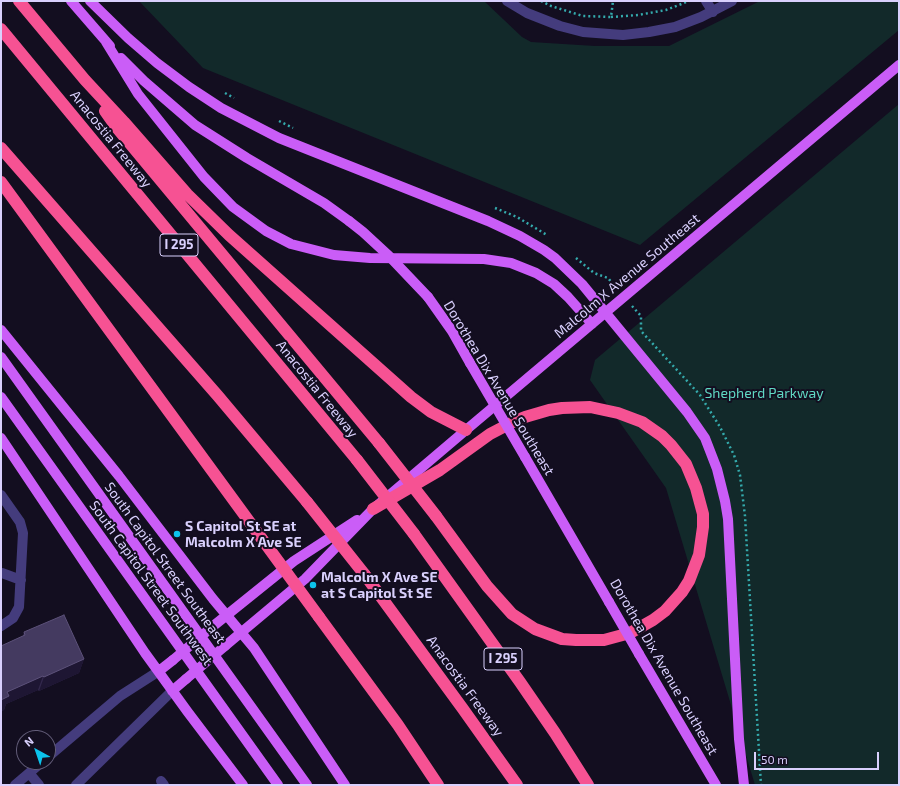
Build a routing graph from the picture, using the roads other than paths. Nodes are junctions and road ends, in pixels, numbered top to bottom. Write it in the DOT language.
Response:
graph roads {
  1 [pos="19,1"];
  2 [pos="71,1"];
  3 [pos="90,1"];
  4 [pos="507,1"];
  5 [pos="706,1"];
  6 [pos="732,1"];
  7 [pos="712,12"];
  8 [pos="1,29"];
  9 [pos="106,42"];
  10 [pos="899,65"];
  11 [pos="85,80"];
  12 [pos="1,148"];
  13 [pos="1,182"];
  14 [pos="605,313"];
  15 [pos="592,324"];
  16 [pos="1,330"];
  17 [pos="1,357"];
  18 [pos="1,397"];
  19 [pos="466,430"];
  20 [pos="1,438"];
  21 [pos="1,495"];
  22 [pos="374,509"];
  23 [pos="2,573"];
  24 [pos="21,580"];
  25 [pos="227,615"];
  26 [pos="1,626"];
  27 [pos="241,633"];
  28 [pos="159,672"];
  29 [pos="172,691"];
  30 [pos="739,739"];
  31 [pos="56,750"];
  32 [pos="33,770"];
  33 [pos="29,773"];
  34 [pos="709,773"];
  35 [pos="15,785"];
  36 [pos="39,785"];
  37 [pos="76,785"];
  38 [pos="243,785"];
  39 [pos="278,785"];
  40 [pos="307,785"];
  41 [pos="344,785"];
  42 [pos="438,785"];
  43 [pos="517,785"];
  44 [pos="588,785"];
  45 [pos="709,785"];
  46 [pos="716,785"];
  47 [pos="737,785"];
  48 [pos="744,785"];
  1 -- 11 [label="highway"];
  2 -- 9 [label="main road, Dorothea Dix Avenue Southeast"];
  3 -- 14 [label="main road"];
  4 -- 7 [label="street"];
  5 -- 7 [label="street"];
  6 -- 7 [label="street"];
  8 -- 44 [label="highway, Anacostia Freeway / I 295, bridge"];
  9 -- 15 [label="main road"];
  9 -- 34 [label="main road, Dorothea Dix Avenue Southeast, bridge"];
  10 -- 14 [label="main road, Malcolm X Avenue Southeast"];
  11 -- 19 [label="highway"];
  11 -- 22 [label="highway, bridge"];
  12 -- 43 [label="highway, Anacostia Freeway, bridge"];
  13 -- 42 [label="highway, bridge"];
  14 -- 15 [label="main road, Malcolm X Avenue Southeast"];
  14 -- 30 [label="main road"];
  15 -- 19 [label="main road, Malcolm X Avenue Southeast"];
  16 -- 25 [label="main road"];
  17 -- 40 [label="main road, South Capitol Street Southeast"];
  18 -- 39 [label="main road, South Capitol Street Southwest"];
  19 -- 22 [label="main road, Malcolm X Avenue Southeast"];
  20 -- 28 [label="main road"];
  21 -- 24 [label="street"];
  22 -- 25 [label="main road, Malcolm X Avenue Southeast"];
  22 -- 27 [label="main road, Malcolm X Avenue Southeast"];
  23 -- 24 [label="street"];
  24 -- 26 [label="street"];
  25 -- 27 [label="main road"];
  25 -- 28 [label="main road, Malcolm X Avenue Southeast, bridge"];
  27 -- 29 [label="main road, Malcolm X Avenue Southeast, bridge"];
  27 -- 41 [label="main road"];
  28 -- 29 [label="main road"];
  28 -- 31 [label="street"];
  29 -- 37 [label="street"];
  29 -- 38 [label="main road"];
  30 -- 47 [label="main road"];
  30 -- 48 [label="main road"];
  32 -- 33 [label="street"];
  33 -- 35 [label="street"];
  33 -- 36 [label="street"];
  34 -- 45 [label="main road, Dorothea Dix Avenue Southeast"];
  34 -- 46 [label="main road, Dorothea Dix Avenue Southeast"];
}
